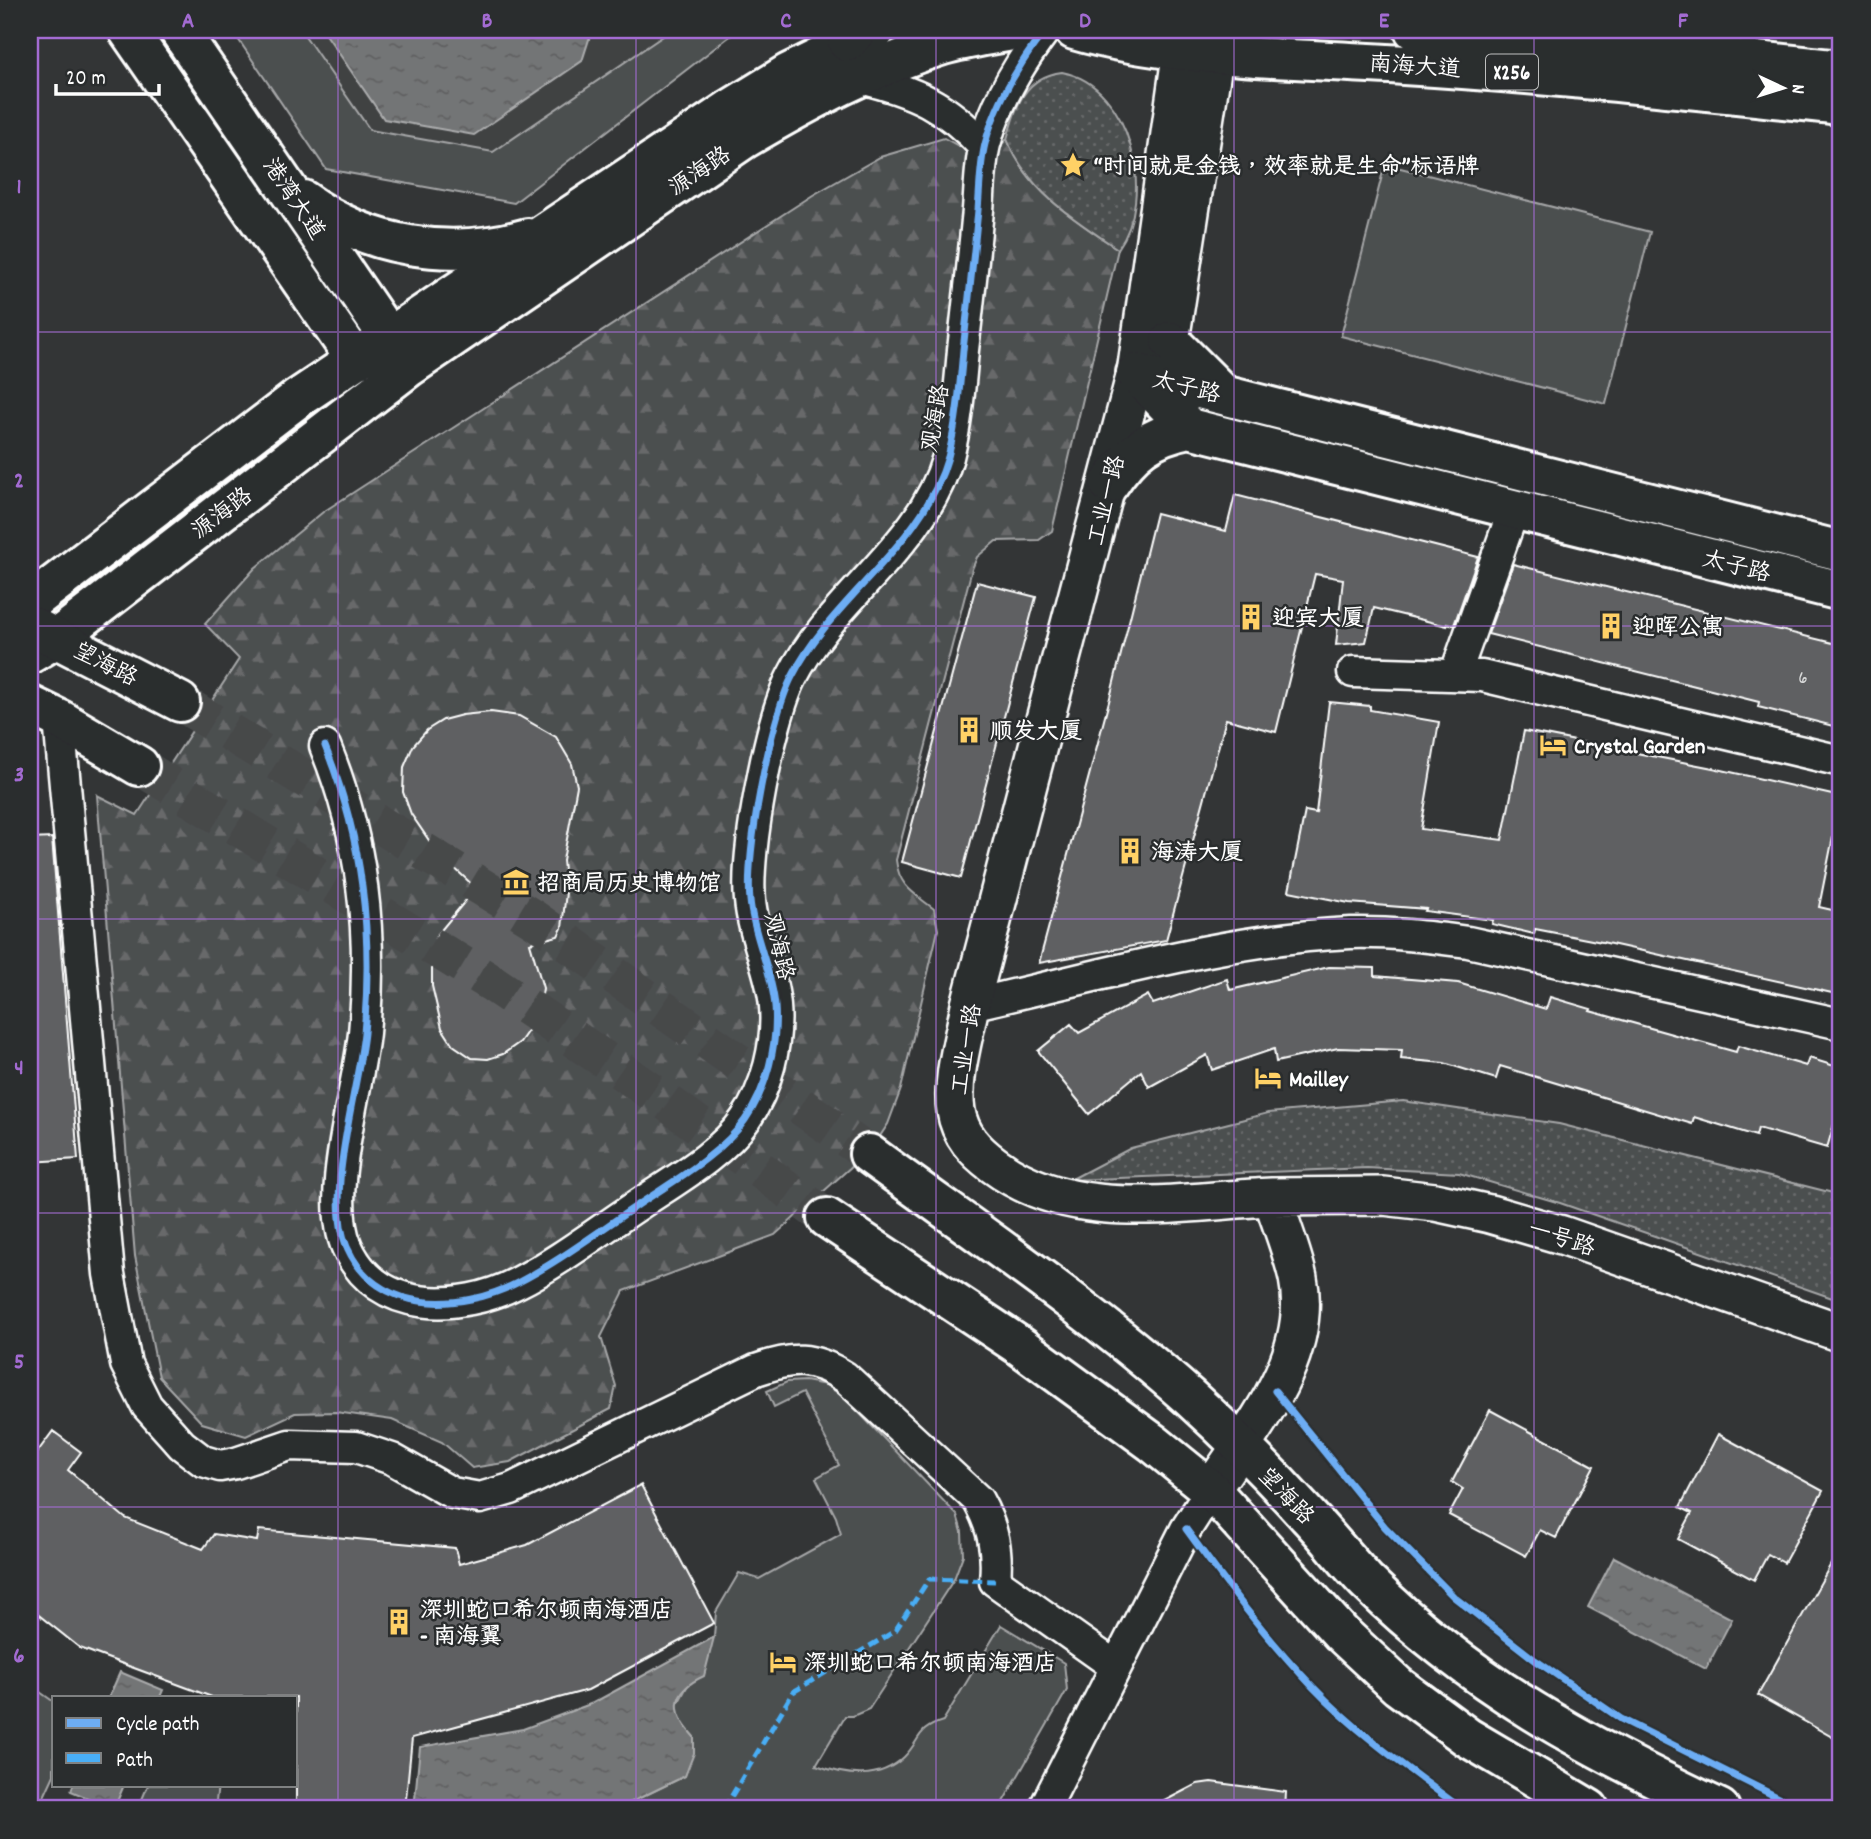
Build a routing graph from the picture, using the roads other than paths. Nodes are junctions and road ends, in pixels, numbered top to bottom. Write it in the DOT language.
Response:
graph roads {
  1 [pos="128,30"];
  2 [pos="179,30"];
  3 [pos="1017,30"];
  4 [pos="1045,30"];
  5 [pos="1073,30"];
  6 [pos="1414,30"];
  7 [pos="860,34"];
  8 [pos="1199,40"];
  9 [pos="1841,70"];
  10 [pos="860,78"];
  11 [pos="1841,105"];
  12 [pos="984,147"];
  13 [pos="290,191"];
  14 [pos="546,233"];
  15 [pos="1170,341"];
  16 [pos="399,352"];
  17 [pos="356,360"];
  18 [pos="1136,373"];
  19 [pos="1224,395"];
  20 [pos="1189,428"];
  21 [pos="1110,484"];
  22 [pos="1514,509"];
  23 [pos="1841,551"];
  24 [pos="1841,591"];
  25 [pos="30,603"];
  26 [pos="39,639"];
  27 [pos="1353,672"];
  28 [pos="1455,675"];
  29 [pos="180,702"];
  30 [pos="44,712"];
  31 [pos="326,746"];
  32 [pos="1841,761"];
  33 [pos="139,766"];
  34 [pos="970,1006"];
  35 [pos="1841,1024"];
  36 [pos="869,1154"];
  37 [pos="1272,1197"];
  38 [pos="827,1218"];
  39 [pos="1841,1334"];
  40 [pos="1239,1447"];
  41 [pos="1211,1490"];
  42 [pos="1115,1666"];
  43 [pos="1044,1809"];
  44 [pos="1589,1809"];
  45 [pos="1720,1809"];
  1 -- 17 [label="main road, 港湾大道"];
  2 -- 13 [label="main road, 港湾大道"];
  3 -- 10 [label="main road, 源海路"];
  4 -- 12 [label="street, 观海路"];
  5 -- 8 [label="main road, 南海大道 / X256"];
  6 -- 9 [label="main road, 南海大道 / X256"];
  7 -- 14 [label="main road, 源海路"];
  8 -- 11 [label="main road, 南海大道 / X256"];
  8 -- 15 [label="street"];
  8 -- 18 [label="street, 工业一路"];
  10 -- 12 [label="street"];
  10 -- 16 [label="main road, 源海路"];
  12 -- 31 [label="street, 观海路"];
  13 -- 14 [label="main road"];
  13 -- 16 [label="main road, 港湾大道"];
  14 -- 16 [label="main road, 源海路"];
  15 -- 18 [label="street"];
  15 -- 19 [label="main road"];
  16 -- 17 [label="main road"];
  16 -- 26 [label="main road, 源海路"];
  17 -- 25 [label="main road, 源海路"];
  18 -- 19 [label="main road, 太子路"];
  18 -- 20 [label="main road, 太子路"];
  18 -- 21 [label="street, 工业一路"];
  19 -- 23 [label="main road, 太子路"];
  20 -- 21 [label="main road"];
  20 -- 22 [label="main road, 太子路"];
  21 -- 34 [label="street, 工业一路"];
  22 -- 24 [label="main road, 太子路"];
  22 -- 28 [label="street"];
  26 -- 29 [label="main road, 望海路"];
  27 -- 28 [label="street"];
  28 -- 32 [label="street"];
  30 -- 33 [label="main road"];
  30 -- 42 [label="street"];
  34 -- 35 [label="street"];
  34 -- 37 [label="street, 工业一路"];
  36 -- 40 [label="main road, 望海路"];
  37 -- 39 [label="street, 一号路"];
  37 -- 40 [label="street"];
  38 -- 41 [label="main road"];
  40 -- 41 [label="street"];
  40 -- 45 [label="main road, 望海路"];
  41 -- 42 [label="street"];
  41 -- 44 [label="main road"];
  42 -- 43 [label="street"];
}
